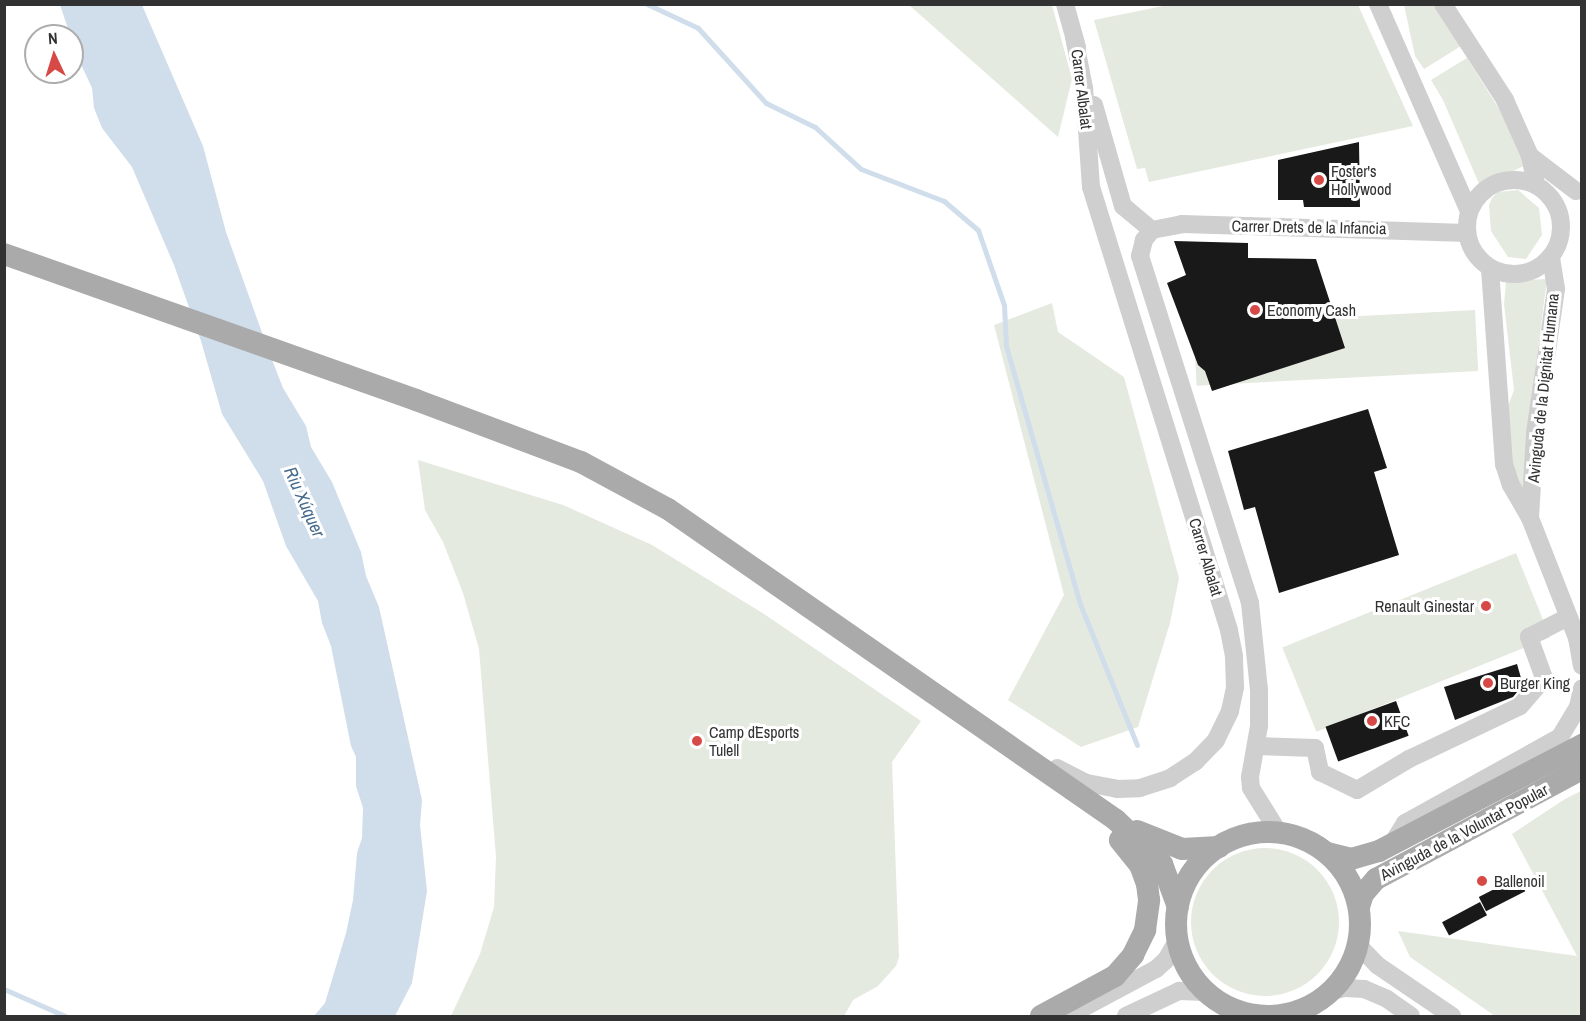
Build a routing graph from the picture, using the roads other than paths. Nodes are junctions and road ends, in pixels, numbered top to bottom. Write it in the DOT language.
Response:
graph roads {
  1 [pos="1065,4"];
  2 [pos="1378,4"];
  3 [pos="1443,4"];
  4 [pos="1074,37"];
  5 [pos="1530,156"];
  6 [pos="1536,185"];
  7 [pos="1576,191"];
  8 [pos="1469,211"];
  9 [pos="1152,230"];
  10 [pos="1467,233"];
  11 [pos="4,254"];
  12 [pos="1551,258"];
  13 [pos="1490,269"];
  14 [pos="1530,518"];
  15 [pos="1568,617"];
  16 [pos="1579,642"];
  17 [pos="1581,666"];
  18 [pos="914,679"];
  19 [pos="1581,688"];
  20 [pos="993,734"];
  21 [pos="1581,745"];
  22 [pos="1256,746"];
  23 [pos="1581,769"];
  24 [pos="1116,820"];
  25 [pos="1279,833"];
  26 [pos="1392,844"];
  27 [pos="1219,847"];
  28 [pos="1327,853"];
  29 [pos="1178,907"];
  30 [pos="1359,907"];
  31 [pos="1177,941"];
  32 [pos="1358,945"];
  33 [pos="1205,992"];
  34 [pos="1332,992"];
  35 [pos="1041,1017"];
  36 [pos="1068,1017"];
  37 [pos="1126,1017"];
  38 [pos="1411,1017"];
  39 [pos="1452,1017"];
  1 -- 4 [label="street, Carrer Albalat"];
  2 -- 8 [label="street"];
  3 -- 5 [label="street"];
  4 -- 9 [label="street, Carrer Albalat"];
  4 -- 18 [label="street, Carrer Albalat"];
  5 -- 6 [label="street"];
  5 -- 7 [label="street"];
  6 -- 8 [label="street"];
  6 -- 12 [label="street"];
  8 -- 10 [label="street"];
  9 -- 10 [label="street, Carrer Drets de la Infancia"];
  9 -- 22 [label="street, Carrer Albalat"];
  10 -- 13 [label="street"];
  11 -- 18 [label="main road"];
  12 -- 13 [label="street"];
  12 -- 14 [label="street, Avinguda de la Dignitat Humana"];
  13 -- 14 [label="street, Avinguda de la Dignitat Humana"];
  14 -- 15 [label="street, Avinguda de la Dignitat Humana"];
  15 -- 16 [label="street, Avinguda de la Dignitat Humana"];
  15 -- 22 [label="street"];
  16 -- 17 [label="street"];
  18 -- 20 [label="main road"];
  19 -- 26 [label="street, Avinguda de la Voluntat Popular"];
  20 -- 24 [label="main road"];
  20 -- 35 [label="main road"];
  21 -- 26 [label="main road, Avinguda de la Voluntat Popular"];
  22 -- 25 [label="street, Carrer Albalat"];
  23 -- 30 [label="main road, Avinguda de la Voluntat Popular"];
  24 -- 27 [label="main road"];
  24 -- 29 [label="main road"];
  25 -- 27 [label="main road"];
  25 -- 28 [label="main road"];
  26 -- 28 [label="main road, Avinguda de la Voluntat Popular"];
  27 -- 29 [label="main road"];
  28 -- 30 [label="main road"];
  29 -- 31 [label="main road"];
  30 -- 32 [label="main road"];
  31 -- 33 [label="main road"];
  31 -- 36 [label="street"];
  32 -- 34 [label="main road"];
  32 -- 39 [label="street"];
  33 -- 34 [label="main road"];
  33 -- 37 [label="street"];
  34 -- 38 [label="street"];
}
